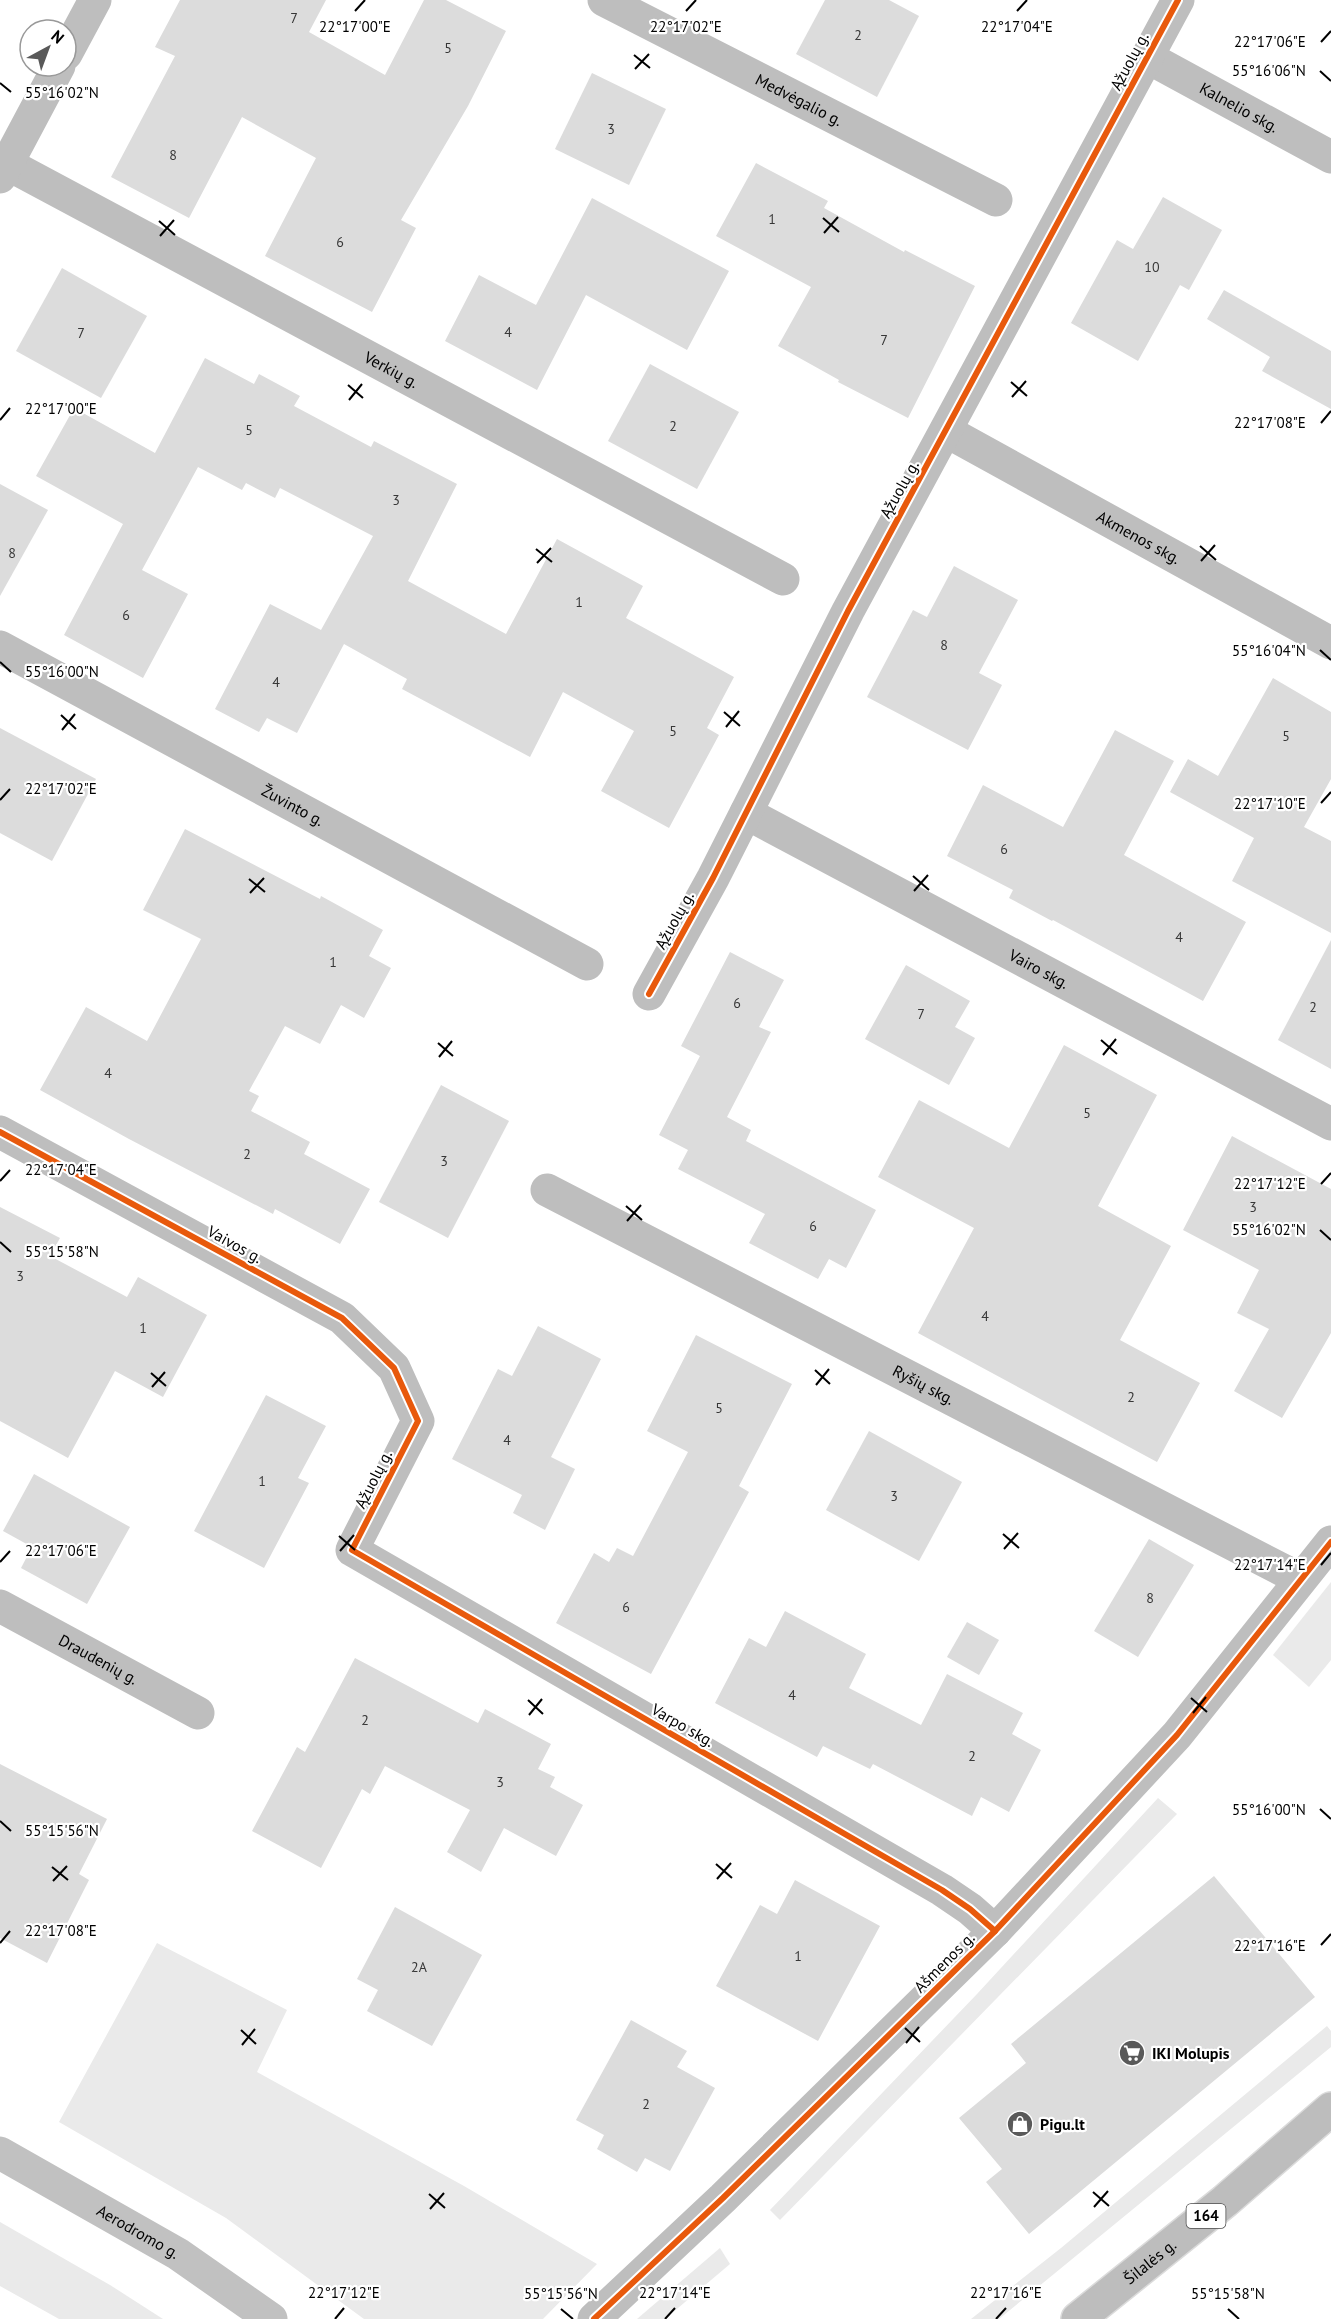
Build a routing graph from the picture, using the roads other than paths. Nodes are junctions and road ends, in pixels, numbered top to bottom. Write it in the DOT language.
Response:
graph roads {
  1 [pos="95,0"];
  2 [pos="603,0"];
  3 [pos="1178,0"];
  4 [pos="78,32"];
  5 [pos="1147,57"];
  6 [pos="52,78"];
  7 [pos="1331,157"];
  8 [pos="2,167"];
  9 [pos="996,200"];
  10 [pos="946,431"];
  11 [pos="783,579"];
  12 [pos="1331,643"];
  13 [pos="0,647"];
  14 [pos="746,813"];
  15 [pos="587,964"];
  16 [pos="648,994"];
  17 [pos="1331,1124"];
  18 [pos="0,1132"];
  19 [pos="546,1190"];
  20 [pos="418,1421"];
  21 [pos="1331,1542"];
  22 [pos="352,1550"];
  23 [pos="1300,1580"];
  24 [pos="0,1606"];
  25 [pos="198,1713"];
  26 [pos="995,1931"];
  27 [pos="1331,2109"];
  28 [pos="0,2153"];
  29 [pos="271,2319"];
  30 [pos="594,2319"];
  31 [pos="1078,2319"];
  1 -- 4 [label="street"];
  2 -- 9 [label="street, Medvėgalio g."];
  3 -- 5 [label="street, Ąžuolų g."];
  5 -- 7 [label="street, Kalnelio skg."];
  5 -- 10 [label="street, Ąžuolų g."];
  6 -- 8 [label="street"];
  8 -- 11 [label="street, Verkių g."];
  10 -- 12 [label="street, Akmenos skg."];
  10 -- 14 [label="street, Ąžuolų g."];
  13 -- 15 [label="street, Žuvinto g."];
  14 -- 16 [label="street, Ąžuolų g."];
  14 -- 17 [label="street, Vairo skg."];
  18 -- 20 [label="street, Vaivos g."];
  19 -- 23 [label="street, Ryšių skg."];
  20 -- 22 [label="street, Ąžuolų g."];
  21 -- 23 [label="street, Ašmenos g."];
  22 -- 26 [label="street, Varpo skg."];
  23 -- 26 [label="street, Ašmenos g."];
  24 -- 25 [label="street, Draudenių g."];
  26 -- 30 [label="street, Ašmenos g."];
  27 -- 31 [label="main road, Šilalės g. / 164"];
  28 -- 29 [label="main road, Aerodromo g."];
}
